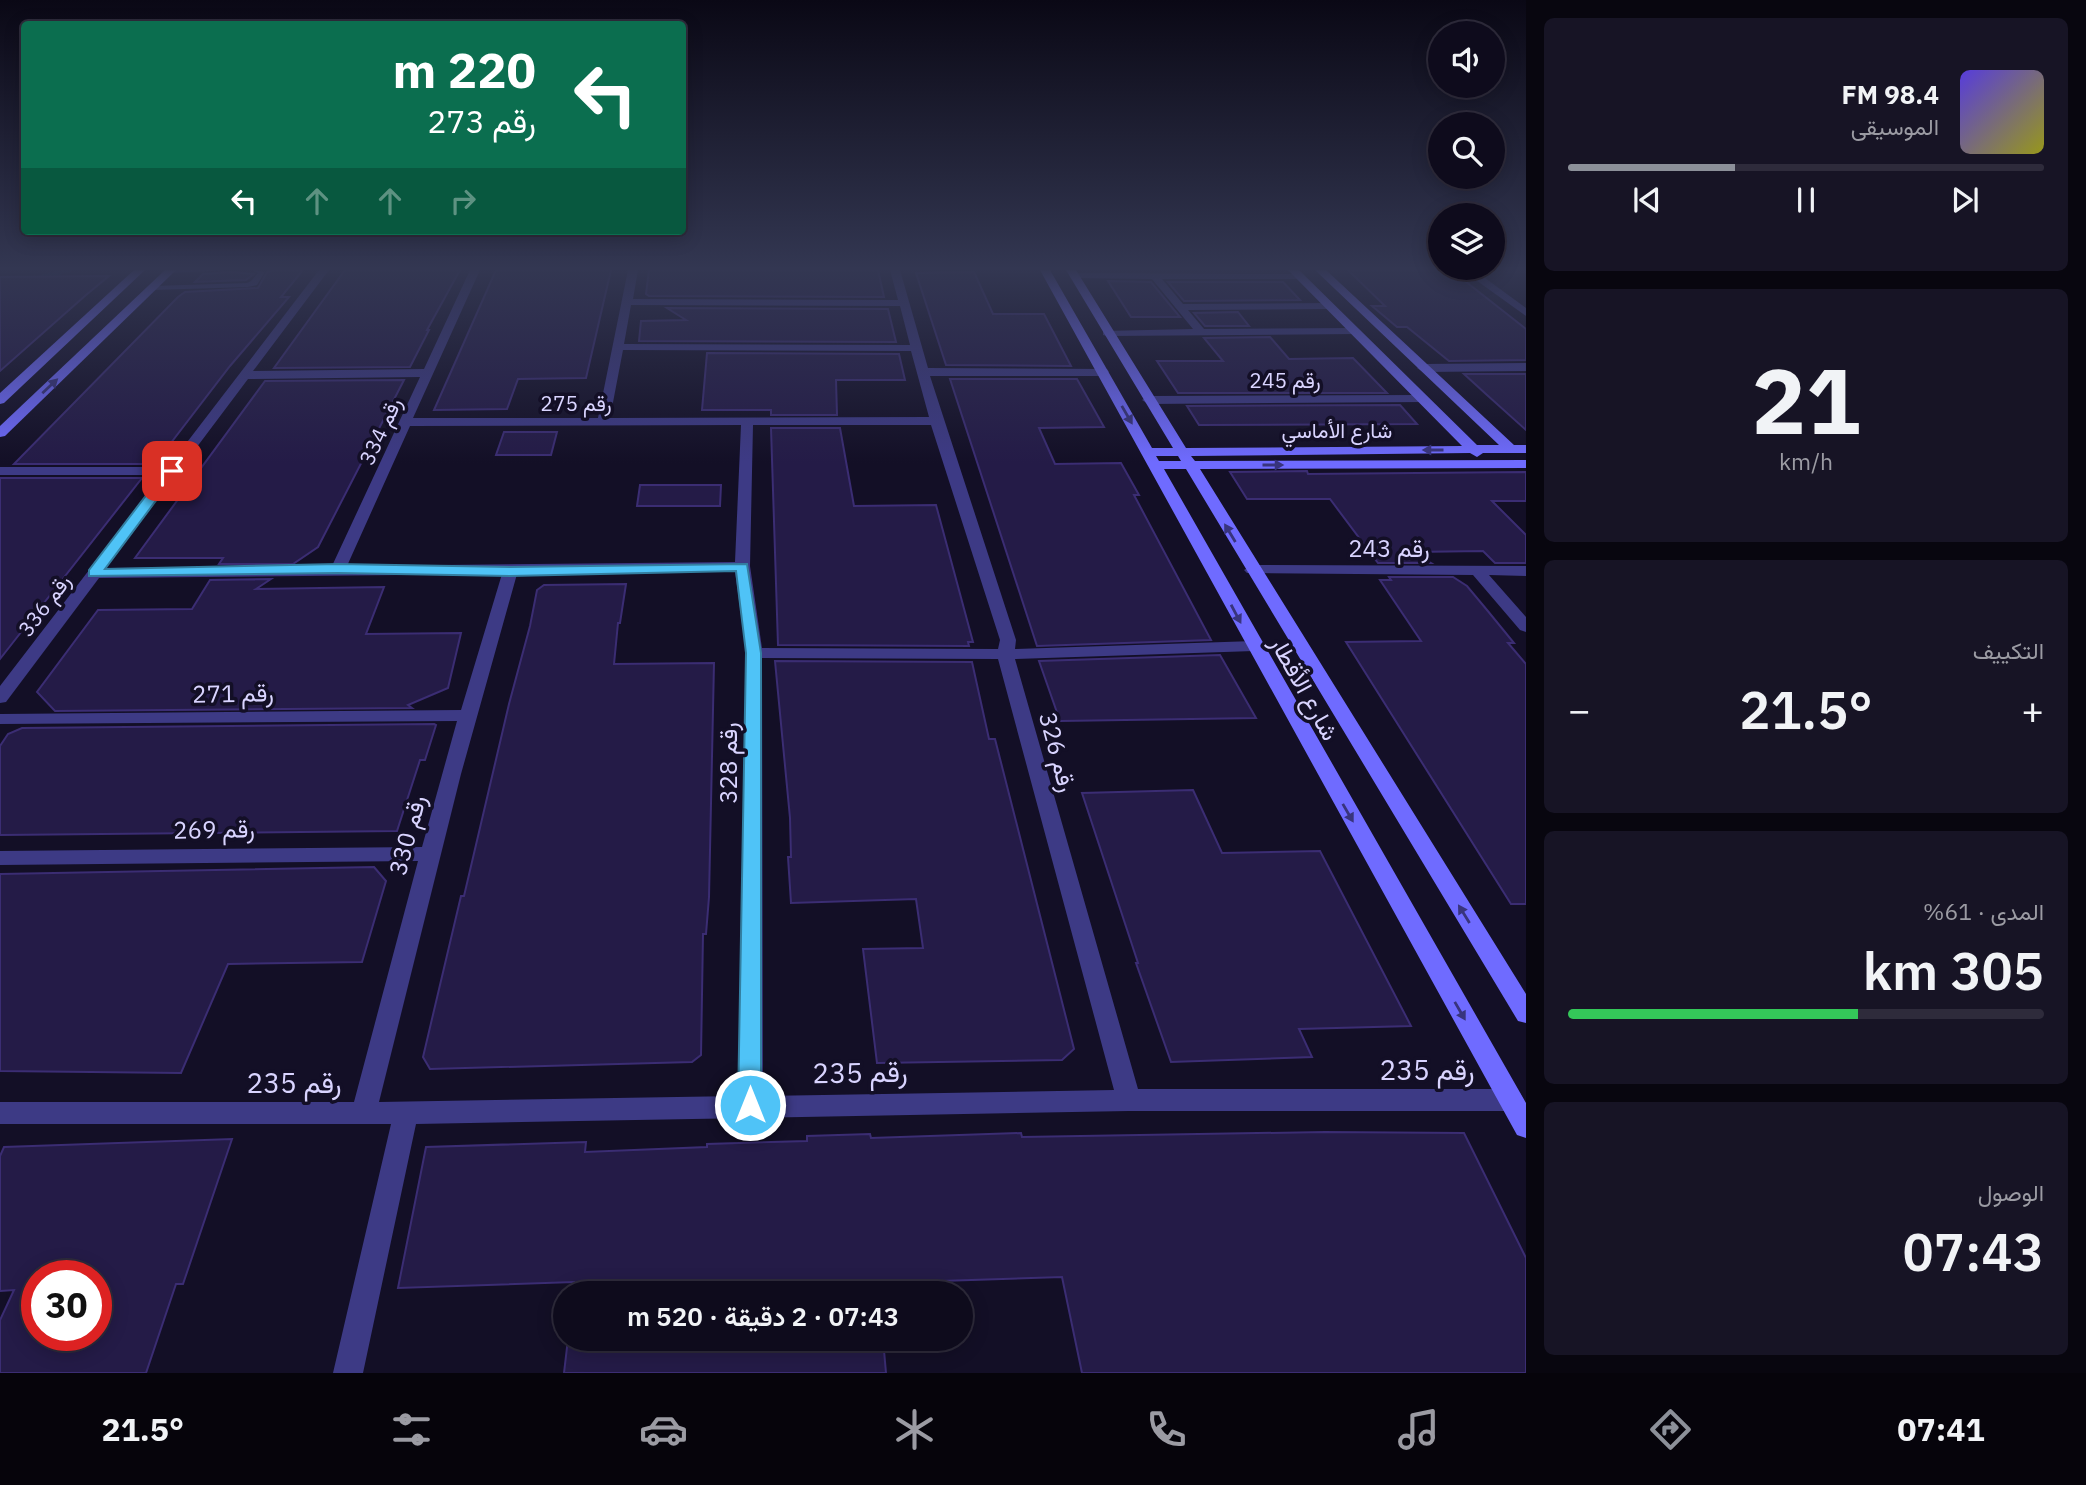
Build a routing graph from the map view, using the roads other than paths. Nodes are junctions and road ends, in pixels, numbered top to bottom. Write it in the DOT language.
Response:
graph roads {
  1 [pos="72,334"];
  2 [pos="104,334"];
  3 [pos="275,334"];
  4 [pos="445,334"];
  5 [pos="621,334"];
  6 [pos="912,334"];
  7 [pos="1081,334"];
  8 [pos="1108,334"];
  9 [pos="1358,334"];
  10 [pos="1387,334"];
  11 [pos="619,347"];
  12 [pos="915,348"];
  13 [pos="1423,368"];
  14 [pos="1526,368"];
  15 [pos="923,372"];
  16 [pos="1102,372"];
  17 [pos="427,373"];
  18 [pos="244,375"];
  19 [pos="1421,399"];
  20 [pos="0,400"];
  21 [pos="1149,400"];
  22 [pos="936,421"];
  23 [pos="405,422"];
  24 [pos="603,422"];
  25 [pos="747,423"];
  26 [pos="0,433"];
  27 [pos="1469,445"];
  28 [pos="1506,445"];
  29 [pos="1526,449"];
  30 [pos="1152,458"];
  31 [pos="1185,458"];
  32 [pos="1489,464"];
  33 [pos="1526,464"];
  34 [pos="0,471"];
  35 [pos="172,471"];
  36 [pos="742,566"];
  37 [pos="338,569"];
  38 [pos="1252,570"];
  39 [pos="1526,571"];
  40 [pos="510,572"];
  41 [pos="1477,572"];
  42 [pos="94,573"];
  43 [pos="1526,627"];
  44 [pos="1254,646"];
  45 [pos="754,653"];
  46 [pos="1005,654"];
  47 [pos="0,698"];
  48 [pos="466,715"];
  49 [pos="0,719"];
  50 [pos="429,854"];
  51 [pos="0,858"];
  52 [pos="1526,1014"];
  53 [pos="1129,1100"];
  54 [pos="1511,1100"];
  55 [pos="750,1105"];
  56 [pos="0,1113"];
  57 [pos="406,1113"];
  58 [pos="364,1114"];
  59 [pos="1526,1127"];
  60 [pos="348,1373"];
  1 -- 20 [label="street"];
  26 -- 2 [label="street, one-way"];
  3 -- 18 [label="street, رقم 336"];
  4 -- 17 [label="street, رقم 334"];
  5 -- 11 [label="street"];
  6 -- 12 [label="street, رقم 326"];
  7 -- 16 [label="street, شارع الأقطار"];
  8 -- 21 [label="street, شارع الأقطار"];
  9 -- 19 [label="street"];
  10 -- 13 [label="street"];
  11 -- 12 [label="street"];
  11 -- 24 [label="street"];
  12 -- 15 [label="street, رقم 326"];
  13 -- 14 [label="street"];
  13 -- 28 [label="street"];
  15 -- 16 [label="street"];
  15 -- 22 [label="street, رقم 326"];
  16 -- 30 [label="street, شارع الأقطار, one-way"];
  17 -- 18 [label="street"];
  17 -- 23 [label="street, رقم 334"];
  18 -- 35 [label="street, رقم 336"];
  19 -- 21 [label="street, رقم 245"];
  19 -- 27 [label="street"];
  21 -- 31 [label="street, شارع الأقطار"];
  22 -- 25 [label="street, رقم 275"];
  22 -- 46 [label="street, رقم 326"];
  23 -- 24 [label="street, رقم 275"];
  23 -- 37 [label="street, رقم 334"];
  24 -- 25 [label="street, رقم 275"];
  25 -- 36 [label="street, رقم 328"];
  27 -- 28 [label="street, شارع الأماسي"];
  27 -- 31 [label="street, شارع الأماسي, one-way"];
  27 -- 32 [label="street"];
  28 -- 29 [label="street, شارع الأماسي"];
  28 -- 33 [label="street"];
  30 -- 31 [label="street, شارع الأماسي"];
  30 -- 44 [label="street, شارع الأقطار, one-way"];
  31 -- 32 [label="street, شارع الأماسي, one-way"];
  38 -- 31 [label="street, شارع الأقطار, one-way"];
  32 -- 33 [label="street, شارع الأماسي"];
  34 -- 35 [label="street"];
  35 -- 42 [label="street, رقم 336"];
  36 -- 40 [label="street"];
  36 -- 45 [label="street, رقم 328"];
  37 -- 40 [label="street"];
  37 -- 42 [label="street"];
  38 -- 41 [label="street, رقم 243"];
  52 -- 38 [label="street, شارع الأقطار, one-way"];
  39 -- 41 [label="street, رقم 243"];
  40 -- 48 [label="street, رقم 330"];
  41 -- 43 [label="street"];
  42 -- 47 [label="street, رقم 336"];
  44 -- 46 [label="street"];
  44 -- 54 [label="street, شارع الأقطار, one-way"];
  45 -- 46 [label="street"];
  45 -- 55 [label="street, رقم 328"];
  46 -- 53 [label="street, رقم 326"];
  48 -- 49 [label="street, رقم 271"];
  48 -- 50 [label="street, رقم 330"];
  50 -- 51 [label="street, رقم 269"];
  50 -- 58 [label="street, رقم 330"];
  53 -- 54 [label="street, رقم 235"];
  53 -- 55 [label="street, رقم 235"];
  54 -- 59 [label="street, شارع الأقطار"];
  55 -- 57 [label="street, رقم 235"];
  56 -- 58 [label="street, رقم 235"];
  57 -- 58 [label="street, رقم 235"];
  57 -- 60 [label="street"];
}
